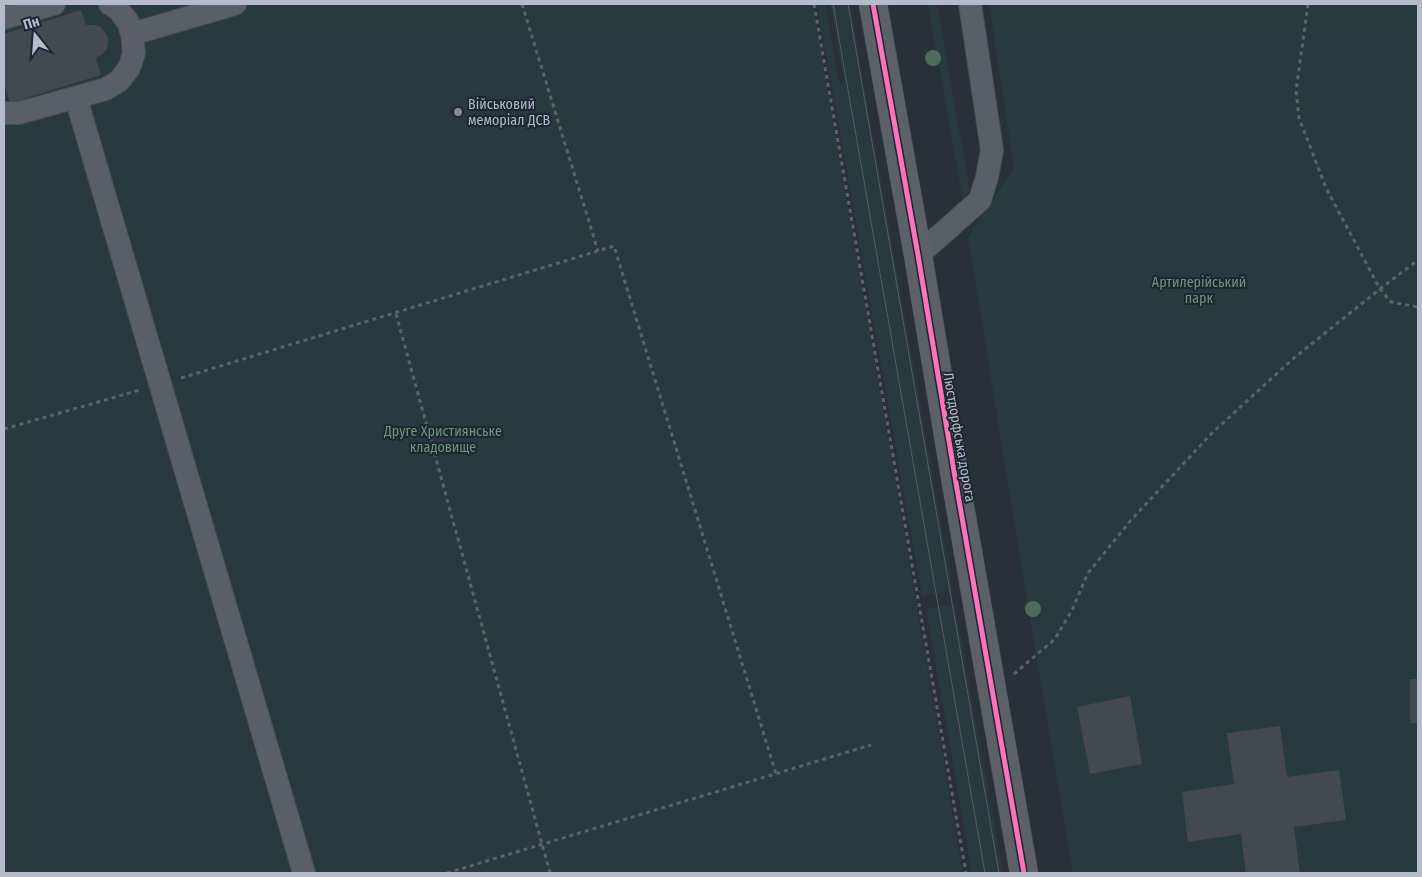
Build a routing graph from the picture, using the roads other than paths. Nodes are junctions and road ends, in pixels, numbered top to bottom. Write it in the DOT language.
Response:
graph roads {
  1 [pos="54,4"];
  2 [pos="110,4"];
  3 [pos="235,4"];
  4 [pos="873,4"];
  5 [pos="970,4"];
  6 [pos="25,8"];
  7 [pos="4,18"];
  8 [pos="132,34"];
  9 [pos="76,98"];
  10 [pos="4,113"];
  11 [pos="918,255"];
  12 [pos="304,873"];
  13 [pos="1024,873"];
  1 -- 6 [label="lane"];
  2 -- 8 [label="lane"];
  3 -- 8 [label="lane"];
  4 -- 11 [label="main road, Люстдорфська дорога"];
  5 -- 11 [label="lane"];
  6 -- 7 [label="lane"];
  8 -- 9 [label="lane"];
  9 -- 10 [label="lane"];
  9 -- 12 [label="lane"];
  11 -- 13 [label="main road, Люстдорфська дорога"];
}
